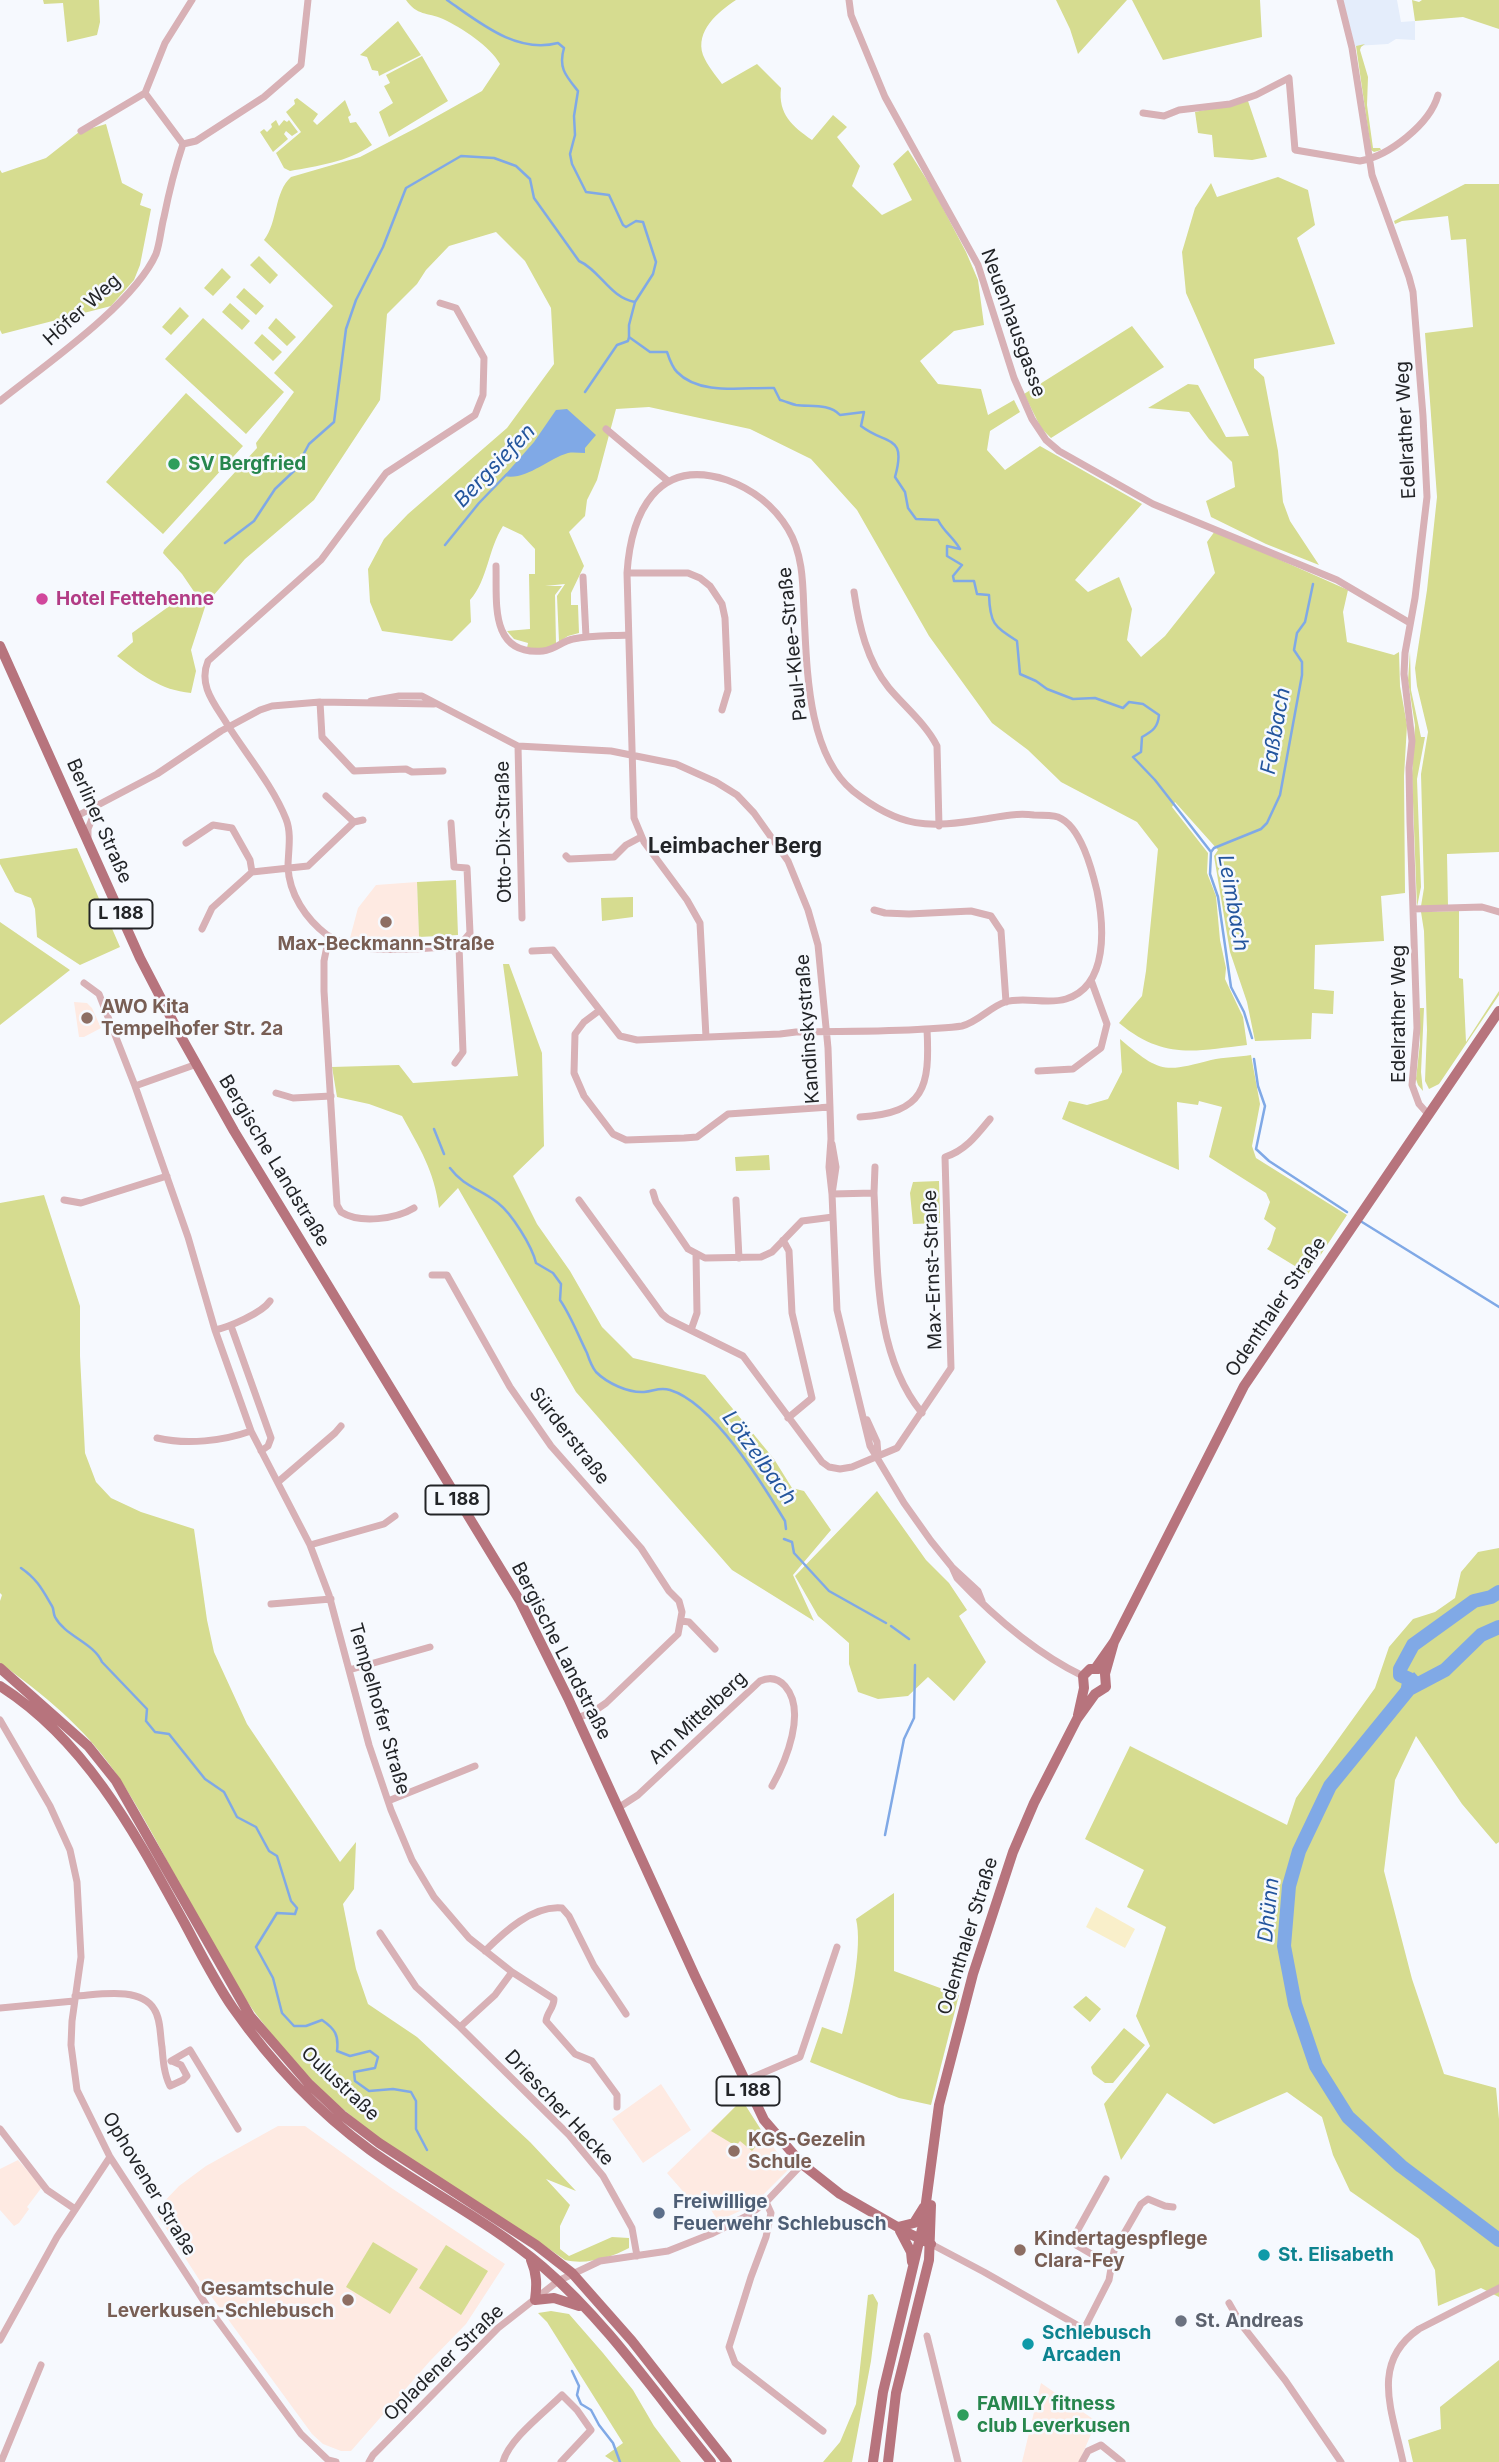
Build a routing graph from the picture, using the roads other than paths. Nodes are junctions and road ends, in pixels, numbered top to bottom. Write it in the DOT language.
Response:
graph roads {
  1 [pos="192,0"];
  2 [pos="308,0"];
  3 [pos="849,0"];
  4 [pos="1340,0"];
  5 [pos="145,93"];
  6 [pos="1438,95"];
  7 [pos="1143,113"];
  8 [pos="81,131"];
  9 [pos="183,144"];
  10 [pos="1369,159"];
  11 [pos="440,303"];
  12 [pos="0,401"];
  13 [pos="606,429"];
  14 [pos="668,481"];
  15 [pos="496,566"];
  16 [pos="627,573"];
  17 [pos="583,577"];
  18 [pos="854,592"];
  19 [pos="1410,623"];
  20 [pos="628,635"];
  21 [pos="586,637"];
  22 [pos="0,646"];
  23 [pos="320,702"];
  24 [pos="722,710"];
  25 [pos="229,728"];
  26 [pos="518,746"];
  27 [pos="632,754"];
  28 [pos="443,771"];
  29 [pos="326,796"];
  30 [pos="97,806"];
  31 [pos="77,816"];
  32 [pos="363,820"];
  33 [pos="354,822"];
  34 [pos="451,823"];
  35 [pos="939,826"];
  36 [pos="641,837"];
  37 [pos="88,841"];
  38 [pos="186,843"];
  39 [pos="566,856"];
  40 [pos="288,869"];
  41 [pos="252,872"];
  42 [pos="1413,909"];
  43 [pos="874,910"];
  44 [pos="1499,912"];
  45 [pos="522,918"];
  46 [pos="202,929"];
  47 [pos="328,936"];
  48 [pos="459,946"];
  49 [pos="532,951"];
  50 [pos="1091,980"];
  51 [pos="84,983"];
  52 [pos="1006,1002"];
  53 [pos="167,1010"];
  54 [pos="600,1010"];
  55 [pos="1499,1010"];
  56 [pos="927,1029"];
  57 [pos="827,1032"];
  58 [pos="706,1037"];
  59 [pos="455,1063"];
  60 [pos="197,1064"];
  61 [pos="1038,1071"];
  62 [pos="135,1086"];
  63 [pos="276,1093"];
  64 [pos="331,1096"];
  65 [pos="830,1107"];
  66 [pos="1428,1114"];
  67 [pos="860,1117"];
  68 [pos="990,1119"];
  69 [pos="875,1167"];
  70 [pos="167,1176"];
  71 [pos="653,1192"];
  72 [pos="874,1193"];
  73 [pos="832,1194"];
  74 [pos="736,1199"];
  75 [pos="64,1200"];
  76 [pos="579,1200"];
  77 [pos="414,1208"];
  78 [pos="833,1217"];
  79 [pos="783,1240"];
  80 [pos="696,1254"];
  81 [pos="739,1258"];
  82 [pos="432,1275"];
  83 [pos="270,1301"];
  84 [pos="231,1326"];
  85 [pos="215,1330"];
  86 [pos="691,1330"];
  87 [pos="922,1413"];
  88 [pos="788,1418"];
  89 [pos="341,1426"];
  90 [pos="251,1431"];
  91 [pos="157,1438"];
  92 [pos="261,1451"];
  93 [pos="878,1456"];
  94 [pos="278,1482"];
  95 [pos="395,1516"];
  96 [pos="310,1545"];
  97 [pos="331,1599"];
  98 [pos="271,1604"];
  99 [pos="681,1621"];
  100 [pos="1114,1642"];
  101 [pos="430,1647"];
  102 [pos="715,1648"];
  103 [pos="0,1668"];
  104 [pos="1095,1669"];
  105 [pos="349,1671"];
  106 [pos="1105,1674"];
  107 [pos="1083,1676"];
  108 [pos="0,1688"];
  109 [pos="1084,1688"];
  110 [pos="1096,1694"];
  111 [pos="577,1718"];
  112 [pos="1077,1719"];
  113 [pos="0,1720"];
  114 [pos="475,1766"];
  115 [pos="772,1786"];
  116 [pos="388,1801"];
  117 [pos="618,1808"];
  118 [pos="380,1933"];
  119 [pos="837,1947"];
  120 [pos="485,1951"];
  121 [pos="512,1972"];
  122 [pos="74,1998"];
  123 [pos="0,2008"];
  124 [pos="626,2014"];
  125 [pos="460,2027"];
  126 [pos="744,2081"];
  127 [pos="617,2107"];
  128 [pos="0,2129"];
  129 [pos="238,2129"];
  130 [pos="110,2157"];
  131 [pos="802,2164"];
  132 [pos="931,2176"];
  133 [pos="1107,2179"];
  134 [pos="766,2202"];
  135 [pos="926,2204"];
  136 [pos="1173,2207"];
  137 [pos="75,2209"];
  138 [pos="898,2227"];
  139 [pos="919,2239"];
  140 [pos="931,2244"];
  141 [pos="528,2256"];
  142 [pos="637,2256"];
  143 [pos="912,2266"];
  144 [pos="1112,2266"];
  145 [pos="572,2273"];
  146 [pos="558,2281"];
  147 [pos="1499,2288"];
  148 [pos="535,2300"];
  149 [pos="1229,2303"];
  150 [pos="586,2309"];
  151 [pos="927,2336"];
  152 [pos="0,2340"];
  153 [pos="41,2365"];
  154 [pos="822,2431"];
  155 [pos="1,2462"];
  156 [pos="336,2462"];
  157 [pos="369,2462"];
  158 [pos="503,2462"];
  159 [pos="561,2462"];
  160 [pos="711,2462"];
  161 [pos="727,2462"];
  162 [pos="873,2462"];
  163 [pos="888,2462"];
  164 [pos="958,2462"];
  165 [pos="1082,2462"];
  166 [pos="1122,2462"];
  167 [pos="1341,2462"];
  168 [pos="1403,2462"];
  1 -- 5 [label="street"];
  2 -- 9 [label="street"];
  3 -- 19 [label="street, Neuenhausgasse"];
  4 -- 10 [label="street, Edelrather Weg"];
  5 -- 8 [label="street"];
  5 -- 9 [label="street"];
  6 -- 10 [label="street"];
  7 -- 10 [label="street"];
  9 -- 12 [label="street, Höfer Weg"];
  10 -- 19 [label="street, Edelrather Weg"];
  11 -- 25 [label="street"];
  13 -- 14 [label="street"];
  14 -- 16 [label="street"];
  14 -- 35 [label="street, Paul-Klee-Straße"];
  15 -- 21 [label="street"];
  16 -- 20 [label="street"];
  16 -- 24 [label="street"];
  17 -- 21 [label="street"];
  18 -- 35 [label="street"];
  19 -- 42 [label="street, Edelrather Weg"];
  20 -- 21 [label="street"];
  20 -- 27 [label="street"];
  22 -- 31 [label="main road, Berliner Straße / L 188"];
  23 -- 25 [label="street, Kandinskystraße"];
  23 -- 26 [label="street, Kandinskystraße"];
  23 -- 28 [label="street"];
  25 -- 30 [label="street, Kandinskystraße"];
  25 -- 40 [label="street"];
  26 -- 27 [label="street, Kandinskystraße"];
  26 -- 45 [label="street, Otto-Dix-Straße"];
  27 -- 36 [label="street"];
  27 -- 57 [label="street, Kandinskystraße"];
  29 -- 33 [label="street"];
  30 -- 31 [label="street, Kandinskystraße"];
  30 -- 37 [label="street"];
  31 -- 37 [label="main road, Berliner Straße / L 188"];
  32 -- 33 [label="street"];
  33 -- 40 [label="street"];
  34 -- 48 [label="street"];
  35 -- 50 [label="street, Paul-Klee-Straße"];
  36 -- 39 [label="street"];
  36 -- 58 [label="street"];
  37 -- 53 [label="main road, Berliner Straße / L 188"];
  38 -- 41 [label="street"];
  40 -- 41 [label="street"];
  40 -- 47 [label="street"];
  41 -- 46 [label="street"];
  42 -- 44 [label="street"];
  42 -- 66 [label="street, Edelrather Weg"];
  43 -- 52 [label="street"];
  47 -- 48 [label="street"];
  47 -- 64 [label="street"];
  48 -- 59 [label="street"];
  49 -- 54 [label="street"];
  50 -- 52 [label="street"];
  50 -- 61 [label="street"];
  51 -- 62 [label="street, Tempelhofer Straße"];
  52 -- 56 [label="street"];
  53 -- 60 [label="main road, Bergische Landstraße / L 188"];
  54 -- 58 [label="street"];
  54 -- 65 [label="street"];
  55 -- 66 [label="main road, Odenthaler Straße"];
  56 -- 57 [label="street"];
  56 -- 67 [label="street"];
  57 -- 58 [label="street"];
  57 -- 65 [label="street, Kandinskystraße"];
  60 -- 62 [label="street"];
  60 -- 111 [label="main road, Bergische Landstraße / L 188"];
  62 -- 70 [label="street, Tempelhofer Straße"];
  63 -- 64 [label="street"];
  64 -- 77 [label="street"];
  65 -- 73 [label="street, Kandinskystraße"];
  66 -- 100 [label="main road, Odenthaler Straße"];
  68 -- 87 [label="street, Max-Ernst-Straße"];
  69 -- 72 [label="street"];
  70 -- 75 [label="street"];
  70 -- 85 [label="street, Tempelhofer Straße"];
  71 -- 80 [label="street"];
  72 -- 73 [label="street"];
  72 -- 87 [label="street"];
  73 -- 78 [label="street, Kandinskystraße"];
  74 -- 81 [label="street"];
  76 -- 86 [label="street"];
  78 -- 79 [label="street"];
  78 -- 93 [label="street, Kandinskystraße"];
  79 -- 81 [label="street"];
  79 -- 88 [label="street"];
  80 -- 81 [label="street"];
  80 -- 86 [label="street"];
  82 -- 99 [label="street, Sürderstraße"];
  83 -- 84 [label="street"];
  84 -- 85 [label="street"];
  84 -- 92 [label="street"];
  85 -- 90 [label="street, Tempelhofer Straße"];
  86 -- 88 [label="street"];
  87 -- 93 [label="street, Max-Ernst-Straße"];
  88 -- 93 [label="street, Max-Ernst-Straße"];
  89 -- 94 [label="street"];
  90 -- 91 [label="street"];
  90 -- 92 [label="street, Tempelhofer Straße"];
  92 -- 94 [label="street, Tempelhofer Straße"];
  93 -- 107 [label="street, Kandinskystraße"];
  94 -- 96 [label="street, Tempelhofer Straße"];
  95 -- 96 [label="street"];
  96 -- 97 [label="street, Tempelhofer Straße"];
  97 -- 98 [label="street"];
  97 -- 105 [label="street, Tempelhofer Straße"];
  99 -- 102 [label="street"];
  99 -- 111 [label="street"];
  100 -- 104 [label="main road, Odenthaler Straße"];
  100 -- 106 [label="main road, Odenthaler Straße"];
  101 -- 105 [label="street"];
  103 -- 145 [label="main road, Oulustraße"];
  104 -- 106 [label="main road"];
  104 -- 107 [label="main road"];
  105 -- 116 [label="street, Tempelhofer Straße"];
  106 -- 110 [label="main road"];
  107 -- 109 [label="main road"];
  108 -- 141 [label="main road, Oulustraße"];
  109 -- 110 [label="main road"];
  109 -- 112 [label="main road, Odenthaler Straße"];
  110 -- 112 [label="main road, Odenthaler Straße"];
  111 -- 117 [label="main road, Bergische Landstraße / L 188"];
  112 -- 132 [label="main road, Odenthaler Straße"];
  113 -- 122 [label="street, Ophovener Straße"];
  114 -- 116 [label="street"];
  115 -- 117 [label="street, Am Mittelberg"];
  116 -- 120 [label="street, Tempelhofer Straße"];
  117 -- 126 [label="main road, Bergische Landstraße / L 188"];
  118 -- 125 [label="street, Driescher Hecke"];
  119 -- 126 [label="street"];
  120 -- 121 [label="street, Tempelhofer Straße"];
  120 -- 124 [label="street"];
  121 -- 125 [label="street"];
  121 -- 127 [label="street, Tempelhofer Straße"];
  122 -- 123 [label="street"];
  122 -- 129 [label="street"];
  122 -- 130 [label="street, Ophovener Straße"];
  125 -- 142 [label="street, Driescher Hecke"];
  126 -- 131 [label="main road, Bergische Landstraße / L 188"];
  128 -- 137 [label="street"];
  130 -- 137 [label="street"];
  130 -- 156 [label="street, Ophovener Straße"];
  131 -- 134 [label="street, Opladener Straße"];
  131 -- 138 [label="main road, Bergische Landstraße / L 188"];
  132 -- 135 [label="main road, Odenthaler Straße"];
  132 -- 140 [label="main road, Odenthaler Straße"];
  133 -- 144 [label="street"];
  134 -- 142 [label="street, Opladener Straße"];
  134 -- 154 [label="street"];
  135 -- 138 [label="main road"];
  135 -- 139 [label="main road, Odenthaler Straße"];
  136 -- 144 [label="street"];
  137 -- 152 [label="street"];
  138 -- 139 [label="main road, Bergische Landstraße / L 188"];
  138 -- 143 [label="main road"];
  139 -- 140 [label="main road, L 188"];
  139 -- 143 [label="main road, Odenthaler Straße"];
  140 -- 144 [label="street"];
  140 -- 163 [label="main road, Odenthaler Straße"];
  141 -- 146 [label="main road, Oulustraße"];
  141 -- 148 [label="main road"];
  142 -- 145 [label="street, Opladener Straße"];
  143 -- 162 [label="main road, Odenthaler Straße"];
  145 -- 146 [label="street, Opladener Straße"];
  145 -- 161 [label="main road, Oulustraße"];
  146 -- 148 [label="street, Opladener Straße"];
  146 -- 150 [label="main road, Oulustraße"];
  147 -- 168 [label="street"];
  148 -- 150 [label="main road"];
  148 -- 157 [label="street, Opladener Straße"];
  149 -- 167 [label="street"];
  150 -- 160 [label="main road, Oulustraße"];
  151 -- 164 [label="street"];
  153 -- 155 [label="street"];
  158 -- 159 [label="street"];
  165 -- 166 [label="street"];
}
